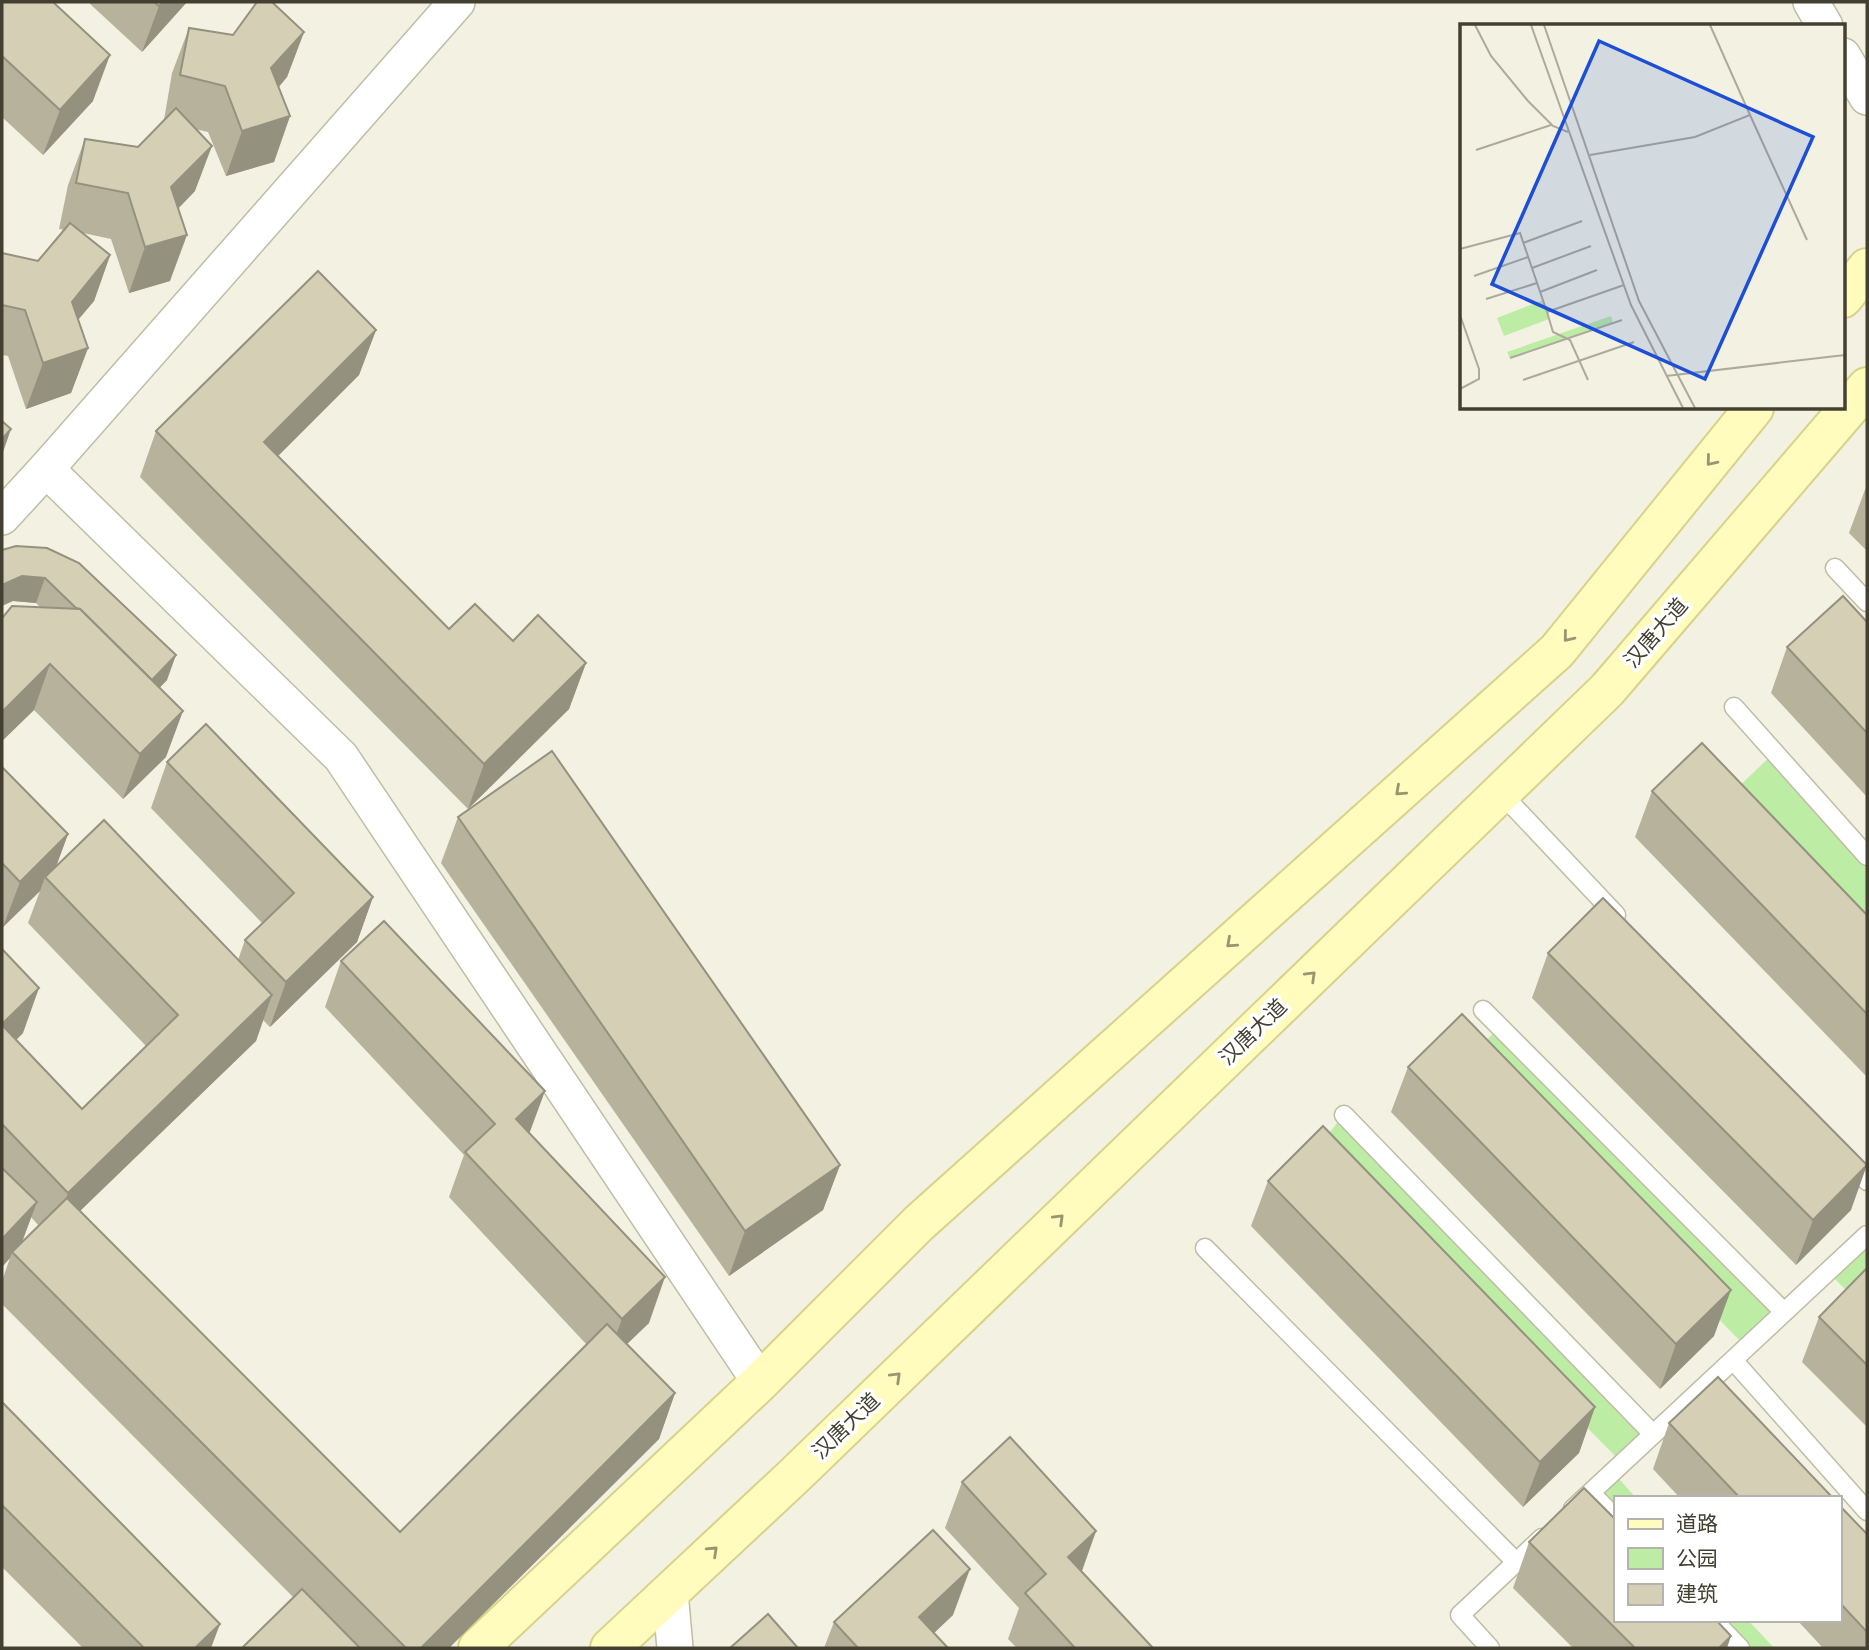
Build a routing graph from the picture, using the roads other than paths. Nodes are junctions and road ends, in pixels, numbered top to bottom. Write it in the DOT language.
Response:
graph roads {
  1 [pos="457,2"];
  2 [pos="1811,2"];
  3 [pos="1824,24"];
  4 [pos="1844,58"];
  5 [pos="1867,97"];
  6 [pos="1867,268"];
  7 [pos="1844,297"];
  8 [pos="1867,387"];
  9 [pos="1752,410"];
  10 [pos="46,469"];
  11 [pos="2,517"];
  12 [pos="1835,568"];
  13 [pos="1867,602"];
  14 [pos="1734,707"];
  15 [pos="1501,793"];
  16 [pos="1867,856"];
  17 [pos="1624,924"];
  18 [pos="1483,1010"];
  19 [pos="1344,1115"];
  20 [pos="1839,1152"];
  21 [pos="1867,1181"];
  22 [pos="1867,1235"];
  23 [pos="1205,1248"];
  24 [pos="1784,1312"];
  25 [pos="1733,1360"];
  26 [pos="760,1382"];
  27 [pos="1653,1434"];
  28 [pos="1591,1493"];
  29 [pos="1867,1511"];
  30 [pos="1614,1517"];
  31 [pos="1516,1562"];
  32 [pos="670,1592"];
  33 [pos="1715,1622"];
  34 [pos="478,1648"];
  35 [pos="610,1648"];
  36 [pos="675,1648"];
  37 [pos="1490,1648"];
  38 [pos="1740,1648"];
  1 -- 10 [label="street"];
  2 -- 3 [label="street"];
  4 -- 5 [label="street"];
  6 -- 7 [label="main road"];
  8 -- 15 [label="main road, 汉唐大道"];
  9 -- 26 [label="main road, one-way"];
  10 -- 11 [label="street"];
  10 -- 26 [label="street"];
  12 -- 13 [label="lane"];
  14 -- 16 [label="lane"];
  15 -- 17 [label="lane"];
  32 -- 15 [label="main road, 汉唐大道, one-way"];
  18 -- 24 [label="lane"];
  19 -- 27 [label="lane"];
  20 -- 21 [label="lane"];
  22 -- 24 [label="lane"];
  23 -- 31 [label="lane"];
  24 -- 25 [label="lane"];
  25 -- 27 [label="lane"];
  25 -- 29 [label="lane"];
  26 -- 34 [label="main road"];
  27 -- 28 [label="lane"];
  28 -- 30 [label="lane"];
  28 -- 31 [label="lane"];
  31 -- 37 [label="lane"];
  32 -- 35 [label="main road, 汉唐大道"];
  32 -- 36 [label="street"];
  33 -- 38 [label="lane"];
}
